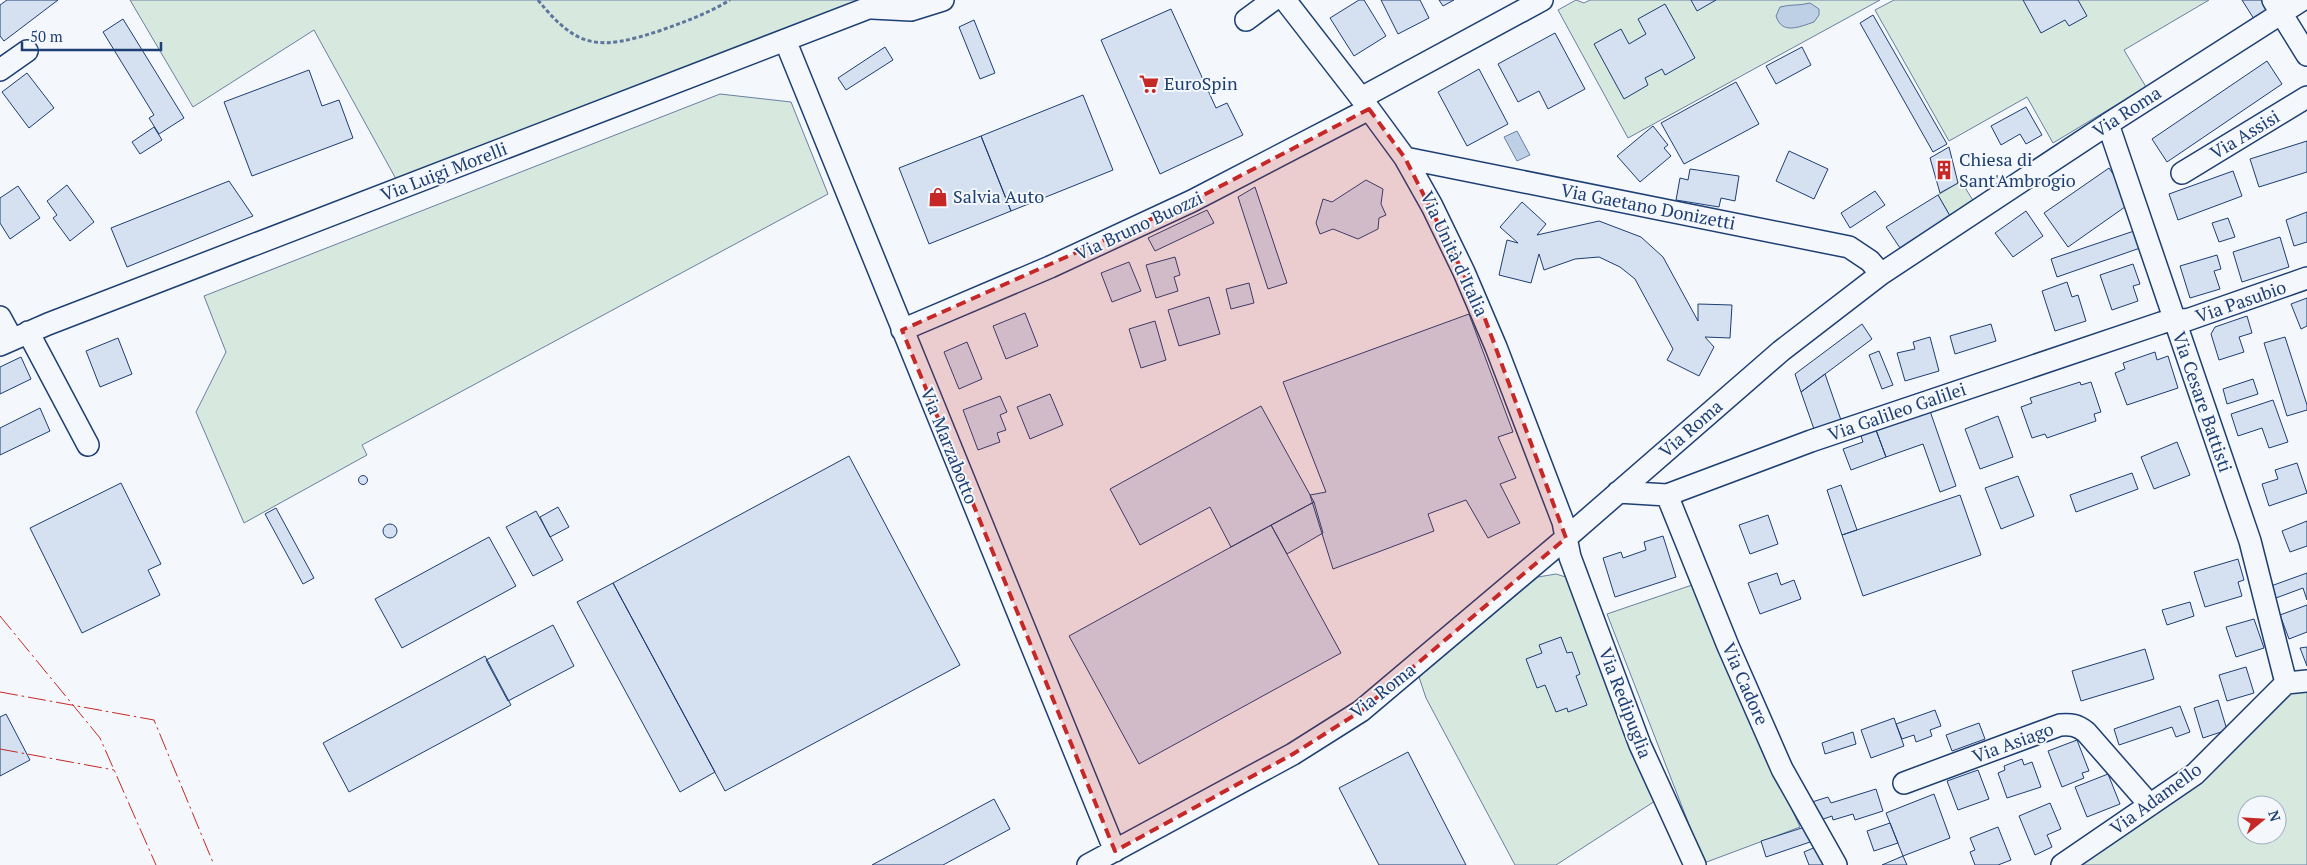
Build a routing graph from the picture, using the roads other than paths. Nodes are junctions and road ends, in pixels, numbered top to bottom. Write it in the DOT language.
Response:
graph roads {
  1 [pos="943,0"];
  2 [pos="1273,0"];
  3 [pos="1285,0"];
  4 [pos="1542,0"];
  5 [pos="2302,0"];
  6 [pos="879,4"];
  7 [pos="2277,7"];
  8 [pos="1246,20"];
  9 [pos="785,40"];
  10 [pos="27,51"];
  11 [pos="2307,55"];
  12 [pos="0,70"];
  13 [pos="2307,97"];
  14 [pos="1365,103"];
  15 [pos="2108,124"];
  16 [pos="1406,158"];
  17 [pos="2182,173"];
  18 [pos="1881,274"];
  19 [pos="2307,278"];
  20 [pos="0,317"];
  21 [pos="2174,319"];
  22 [pos="902,330"];
  23 [pos="14,339"];
  24 [pos="88,445"];
  25 [pos="1618,492"];
  26 [pos="1667,495"];
  27 [pos="1566,538"];
  28 [pos="2297,682"];
  29 [pos="1904,783"];
  30 [pos="2150,805"];
  31 [pos="1115,851"];
  32 [pos="1088,865"];
  33 [pos="1695,865"];
  34 [pos="1836,865"];
  35 [pos="2062,865"];
  1 -- 6 [label="street"];
  2 -- 8 [label="street"];
  3 -- 14 [label="street, Via Unità d'Italia"];
  4 -- 14 [label="street, Via Bruno Buozzi"];
  5 -- 7 [label="street, Via Roma"];
  6 -- 9 [label="street, Via Luigi Morelli"];
  7 -- 11 [label="street"];
  7 -- 15 [label="street, Via Roma"];
  9 -- 22 [label="street, Via Marzabotto"];
  9 -- 23 [label="street, Via Luigi Morelli"];
  10 -- 12 [label="street"];
  13 -- 17 [label="street, Via Assisi"];
  14 -- 16 [label="street, Via Unità d'Italia"];
  14 -- 22 [label="street, Via Bruno Buozzi"];
  15 -- 18 [label="street, Via Roma"];
  15 -- 21 [label="street, Via Cesare Battisti"];
  16 -- 18 [label="street, Via Gaetano Donizetti"];
  16 -- 27 [label="street, Via Unità d'Italia"];
  18 -- 25 [label="street, Via Roma"];
  19 -- 21 [label="street, Via Pasubio"];
  20 -- 23 [label="street"];
  21 -- 26 [label="street, Via Galileo Galilei"];
  21 -- 28 [label="street, Via Cesare Battisti"];
  22 -- 31 [label="street, Via Marzabotto"];
  23 -- 24 [label="street"];
  25 -- 26 [label="street, Via Galileo Galilei"];
  25 -- 27 [label="street, Via Roma"];
  26 -- 34 [label="street, Via Cadore"];
  27 -- 31 [label="street, Via Roma"];
  27 -- 33 [label="street, Via Redipuglia"];
  28 -- 30 [label="street, Via Adamello"];
  29 -- 30 [label="street, Via Asiago"];
  30 -- 35 [label="street, Via Adamello"];
  31 -- 32 [label="street, Via Roma"];
}
